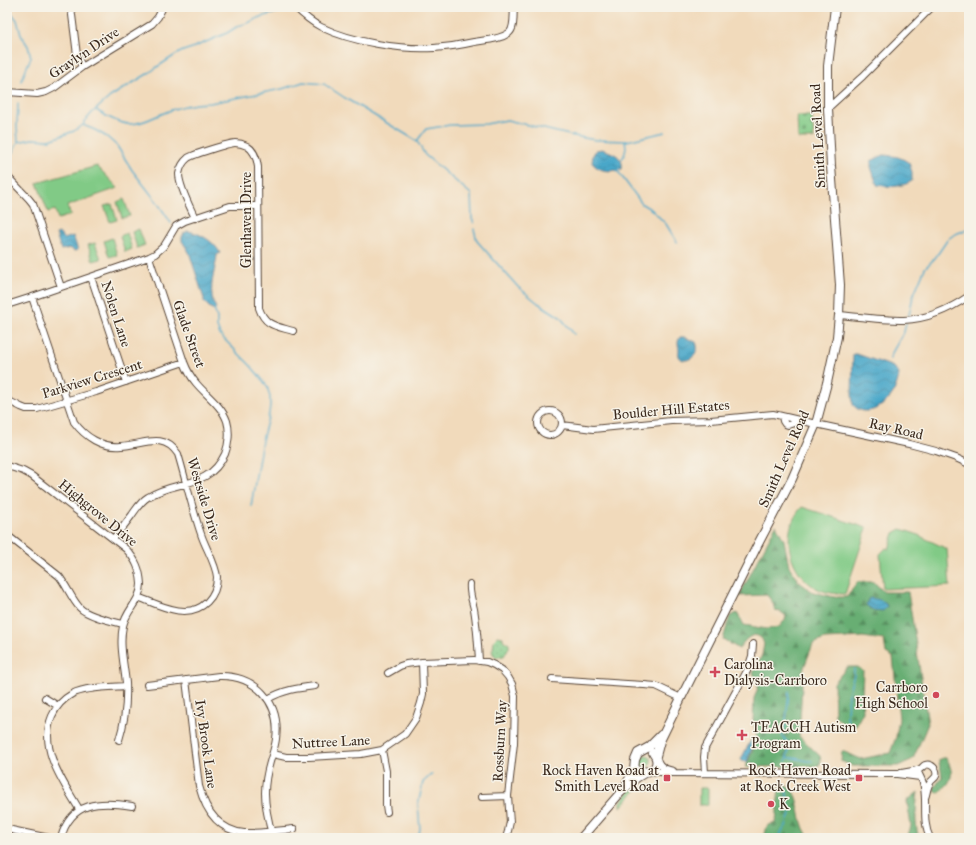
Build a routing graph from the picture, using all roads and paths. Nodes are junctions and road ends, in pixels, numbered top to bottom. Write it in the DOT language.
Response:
graph roads {
  1 [pos="71,7"];
  2 [pos="162,7"];
  3 [pos="295,7"];
  4 [pos="514,7"];
  5 [pos="835,7"];
  6 [pos="932,7"];
  7 [pos="82,67"];
  8 [pos="7,92"];
  9 [pos="828,108"];
  10 [pos="7,176"];
  11 [pos="258,206"];
  12 [pos="195,218"];
  13 [pos="149,257"];
  14 [pos="91,277"];
  15 [pos="61,287"];
  16 [pos="969,296"];
  17 [pos="32,297"];
  18 [pos="7,305"];
  19 [pos="839,315"];
  20 [pos="292,331"];
  21 [pos="184,362"];
  22 [pos="126,382"];
  23 [pos="7,400"];
  24 [pos="67,401"];
  25 [pos="816,424"];
  26 [pos="562,425"];
  27 [pos="969,464"];
  28 [pos="7,466"];
  29 [pos="186,484"];
  30 [pos="7,536"];
  31 [pos="114,539"];
  32 [pos="470,584"];
  33 [pos="138,597"];
  34 [pos="123,624"];
  35 [pos="753,644"];
  36 [pos="479,661"];
  37 [pos="422,662"];
  38 [pos="388,673"];
  39 [pos="552,679"];
  40 [pos="186,680"];
  41 [pos="147,685"];
  42 [pos="126,686"];
  43 [pos="315,686"];
  44 [pos="45,698"];
  45 [pos="681,698"];
  46 [pos="268,699"];
  47 [pos="58,706"];
  48 [pos="666,731"];
  49 [pos="120,740"];
  50 [pos="382,750"];
  51 [pos="644,750"];
  52 [pos="273,754"];
  53 [pos="656,758"];
  54 [pos="635,764"];
  55 [pos="920,769"];
  56 [pos="648,772"];
  57 [pos="678,773"];
  58 [pos="705,773"];
  59 [pos="897,774"];
  60 [pos="921,779"];
  61 [pos="930,781"];
  62 [pos="621,792"];
  63 [pos="508,796"];
  64 [pos="482,797"];
  65 [pos="925,798"];
  66 [pos="132,806"];
  67 [pos="79,809"];
  68 [pos="387,812"];
  69 [pos="7,829"];
  70 [pos="294,829"];
  71 [pos="271,831"];
  72 [pos="49,838"];
  73 [pos="61,838"];
  74 [pos="273,838"];
  75 [pos="506,838"];
  76 [pos="581,838"];
  77 [pos="930,838"];
  1 -- 7 [label="street"];
  2 -- 7 [label="street, Graylyn Drive"];
  3 -- 4 [label="street"];
  5 -- 9 [label="main road, Smith Level Road"];
  6 -- 9 [label="street"];
  7 -- 8 [label="street, Graylyn Drive"];
  9 -- 19 [label="main road, Smith Level Road"];
  10 -- 15 [label="street"];
  11 -- 12 [label="street"];
  11 -- 12 [label="street, Glenhaven Drive"];
  11 -- 20 [label="street, Glenhaven Drive"];
  12 -- 13 [label="street"];
  13 -- 14 [label="street"];
  13 -- 21 [label="street, Glade Street"];
  14 -- 15 [label="street"];
  14 -- 22 [label="street, Nolen Lane"];
  15 -- 17 [label="street"];
  16 -- 19 [label="street"];
  17 -- 18 [label="street"];
  17 -- 24 [label="street, Westside Drive"];
  19 -- 25 [label="main road, Smith Level Road"];
  21 -- 22 [label="street, Parkview Crescent"];
  21 -- 29 [label="street, Glade Street"];
  22 -- 24 [label="street, Parkview Crescent"];
  23 -- 24 [label="street, Parkview Crescent"];
  24 -- 29 [label="street, Westside Drive"];
  25 -- 26 [label="street, Boulder Hill Estates"];
  25 -- 27 [label="street, Ray Road"];
  25 -- 45 [label="main road, Smith Level Road"];
  26 -- 26 [label="street"];
  28 -- 31 [label="street, Highgrove Drive"];
  29 -- 31 [label="street, Glade Street"];
  29 -- 33 [label="street, Westside Drive"];
  30 -- 34 [label="street"];
  31 -- 33 [label="street, Highgrove Drive"];
  32 -- 36 [label="street"];
  33 -- 34 [label="street, Highgrove Drive"];
  34 -- 42 [label="street, Highgrove Drive"];
  35 -- 58 [label="street"];
  36 -- 37 [label="street, Rossburn Way"];
  36 -- 63 [label="street, Rossburn Way"];
  37 -- 38 [label="street, Rossburn Way"];
  37 -- 50 [label="street, Nuttree Lane"];
  39 -- 45 [label="street"];
  40 -- 41 [label="street"];
  40 -- 46 [label="street"];
  40 -- 71 [label="street, Ivy Brook Lane"];
  42 -- 47 [label="street"];
  42 -- 49 [label="street, Highgrove Drive"];
  43 -- 46 [label="street"];
  44 -- 47 [label="street"];
  45 -- 48 [label="main road, Smith Level Road"];
  46 -- 52 [label="street"];
  47 -- 67 [label="street"];
  48 -- 51 [label="main road, Smith Level Road"];
  48 -- 53 [label="main road, Smith Level Road"];
  50 -- 52 [label="street, Nuttree Lane"];
  50 -- 68 [label="street"];
  51 -- 53 [label="main road"];
  51 -- 54 [label="main road"];
  52 -- 71 [label="street"];
  53 -- 56 [label="main road"];
  53 -- 57 [label="street"];
  54 -- 56 [label="main road"];
  54 -- 62 [label="main road"];
  55 -- 59 [label="street"];
  55 -- 60 [label="street"];
  55 -- 61 [label="street"];
  56 -- 57 [label="street"];
  56 -- 62 [label="main road"];
  57 -- 58 [label="street"];
  58 -- 59 [label="street"];
  59 -- 60 [label="street"];
  60 -- 61 [label="street"];
  60 -- 65 [label="street"];
  61 -- 65 [label="street"];
  62 -- 76 [label="main road"];
  63 -- 64 [label="street"];
  63 -- 75 [label="street, Rossburn Way"];
  65 -- 77 [label="street"];
  66 -- 67 [label="street"];
  67 -- 73 [label="street"];
  69 -- 72 [label="street"];
  70 -- 71 [label="street, Ivy Brook Lane"];
  71 -- 74 [label="street"];
}
